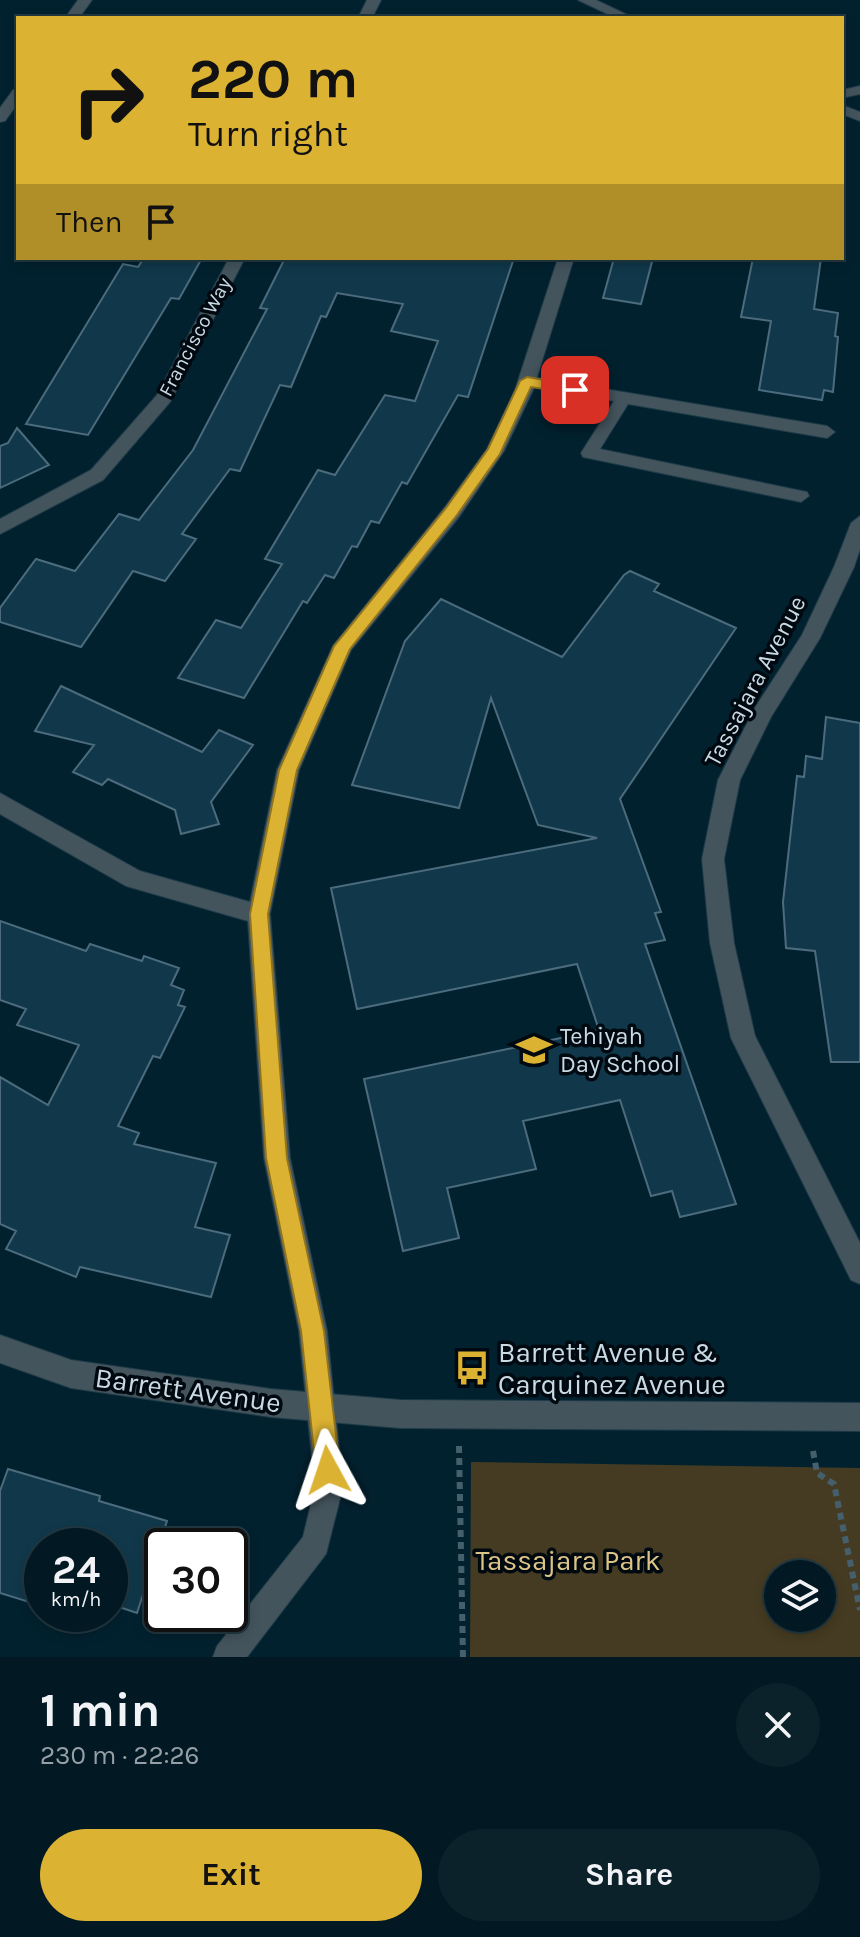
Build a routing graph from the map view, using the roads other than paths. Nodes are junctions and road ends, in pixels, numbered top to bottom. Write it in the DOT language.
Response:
graph roads {
  1 [pos="585,0"];
  2 [pos="622,16"];
  3 [pos="16,96"];
  4 [pos="0,118"];
  5 [pos="236,260"];
  6 [pos="565,260"];
  7 [pos="527,381"];
  8 [pos="624,398"];
  9 [pos="827,432"];
  10 [pos="801,496"];
  11 [pos="860,523"];
  12 [pos="0,527"];
  13 [pos="0,802"];
  14 [pos="259,914"];
  15 [pos="860,1271"];
  16 [pos="0,1349"];
  17 [pos="322,1407"];
  18 [pos="860,1417"];
  19 [pos="228,1657"];
  1 -- 2 [label="street"];
  3 -- 4 [label="street"];
  5 -- 12 [label="street, Francisco Way"];
  6 -- 7 [label="street"];
  7 -- 8 [label="lane"];
  7 -- 14 [label="street"];
  8 -- 9 [label="lane"];
  8 -- 10 [label="lane"];
  11 -- 15 [label="street, Tassajara Avenue"];
  13 -- 14 [label="street"];
  14 -- 17 [label="street"];
  16 -- 17 [label="street, Barrett Avenue"];
  17 -- 18 [label="street, Barrett Avenue"];
  17 -- 19 [label="street"];
}
